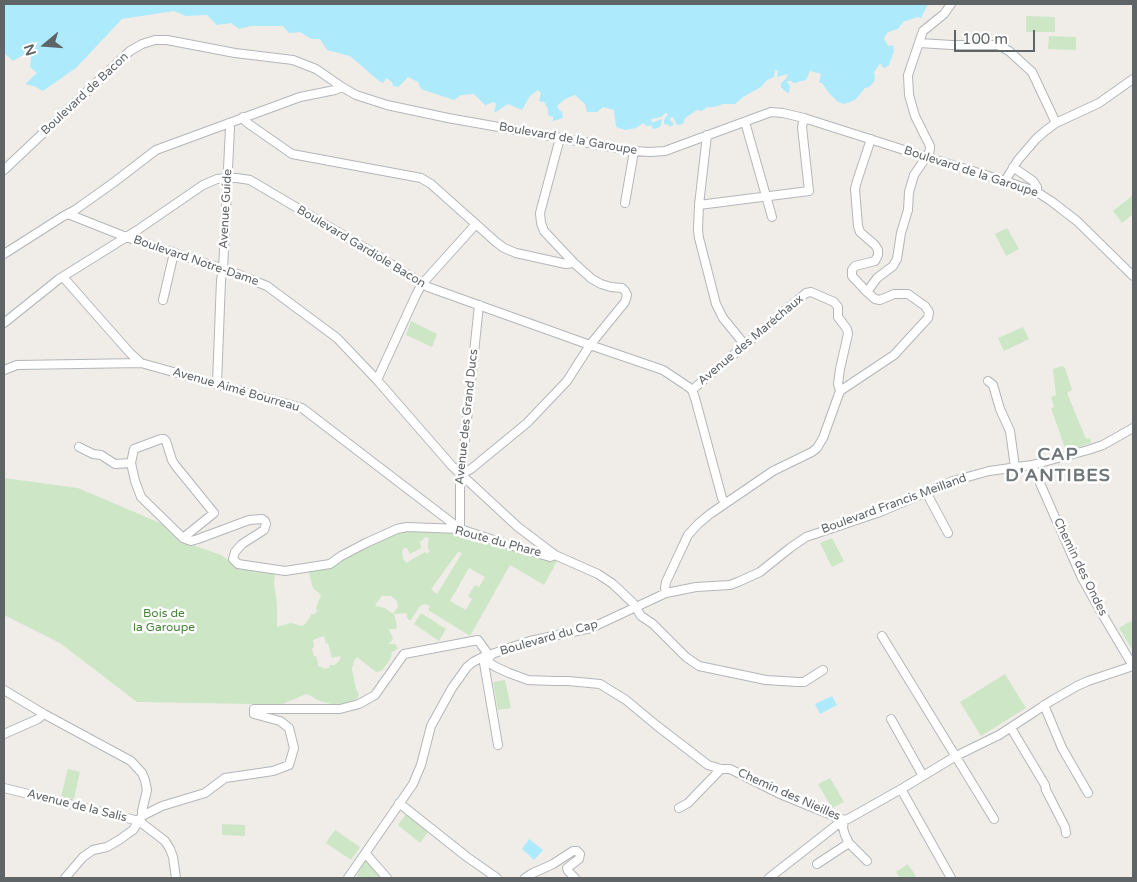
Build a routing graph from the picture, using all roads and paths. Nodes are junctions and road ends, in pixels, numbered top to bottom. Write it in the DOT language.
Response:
graph roads {
  1 [pos="949,5"];
  2 [pos="918,43"];
  3 [pos="235,53"];
  4 [pos="1133,79"];
  5 [pos="342,87"];
  6 [pos="242,117"];
  7 [pos="804,118"];
  8 [pos="745,122"];
  9 [pos="229,123"];
  10 [pos="1056,123"];
  11 [pos="708,135"];
  12 [pos="560,138"];
  13 [pos="871,139"];
  14 [pos="634,151"];
  15 [pos="926,157"];
  16 [pos="1013,167"];
  17 [pos="4,170"];
  18 [pos="228,178"];
  19 [pos="1005,180"];
  20 [pos="1037,192"];
  21 [pos="767,197"];
  22 [pos="625,203"];
  23 [pos="699,205"];
  24 [pos="68,214"];
  25 [pos="772,216"];
  26 [pos="476,224"];
  27 [pos="126,237"];
  28 [pos="174,253"];
  29 [pos="4,254"];
  30 [pos="574,263"];
  31 [pos="223,270"];
  32 [pos="1133,276"];
  33 [pos="63,277"];
  34 [pos="422,284"];
  35 [pos="867,292"];
  36 [pos="163,300"];
  37 [pos="479,306"];
  38 [pos="4,324"];
  39 [pos="590,345"];
  40 [pos="745,345"];
  41 [pos="141,363"];
  42 [pos="4,370"];
  43 [pos="377,380"];
  44 [pos="988,381"];
  45 [pos="217,384"];
  46 [pos="692,390"];
  47 [pos="840,391"];
  48 [pos="1133,428"];
  49 [pos="79,447"];
  50 [pos="131,463"];
  51 [pos="1032,465"];
  52 [pos="1015,467"];
  53 [pos="461,474"];
  54 [pos="926,492"];
  55 [pos="725,503"];
  56 [pos="460,530"];
  57 [pos="948,533"];
  58 [pos="183,538"];
  59 [pos="555,555"];
  60 [pos="666,593"];
  61 [pos="635,607"];
  62 [pos="882,636"];
  63 [pos="486,656"];
  64 [pos="1133,666"];
  65 [pos="823,670"];
  66 [pos="4,690"];
  67 [pos="1044,705"];
  68 [pos="44,714"];
  69 [pos="890,719"];
  70 [pos="1012,728"];
  71 [pos="4,734"];
  72 [pos="498,745"];
  73 [pos="956,756"];
  74 [pos="721,769"];
  75 [pos="924,776"];
  76 [pos="4,788"];
  77 [pos="902,788"];
  78 [pos="1088,793"];
  79 [pos="399,803"];
  80 [pos="679,808"];
  81 [pos="140,818"];
  82 [pos="994,818"];
  83 [pos="842,820"];
  84 [pos="1066,833"];
  85 [pos="849,843"];
  86 [pos="366,854"];
  87 [pos="867,861"];
  88 [pos="818,864"];
  89 [pos="65,878"];
  90 [pos="176,878"];
  91 [pos="348,878"];
  92 [pos="387,878"];
  93 [pos="497,878"];
  94 [pos="525,878"];
  95 [pos="575,878"];
  96 [pos="769,878"];
  97 [pos="951,878"];
  1 -- 2 [label="street"];
  2 -- 10 [label="street"];
  2 -- 15 [label="street"];
  3 -- 5 [label="street, Boulevard de la Garoupe"];
  3 -- 17 [label="street, Boulevard de Bacon"];
  4 -- 10 [label="street"];
  5 -- 6 [label="street"];
  5 -- 12 [label="street, Boulevard de la Garoupe"];
  6 -- 9 [label="street"];
  6 -- 26 [label="street"];
  7 -- 8 [label="street, Boulevard de la Garoupe"];
  7 -- 13 [label="street, Boulevard de la Garoupe"];
  7 -- 21 [label="street"];
  8 -- 11 [label="street, Boulevard de la Garoupe"];
  8 -- 21 [label="street"];
  9 -- 18 [label="street, Avenue Guide"];
  9 -- 24 [label="street"];
  10 -- 16 [label="street"];
  11 -- 14 [label="street, Boulevard de la Garoupe"];
  11 -- 23 [label="street"];
  12 -- 14 [label="street, Boulevard de la Garoupe"];
  12 -- 30 [label="street"];
  13 -- 15 [label="street, Boulevard de la Garoupe"];
  13 -- 35 [label="street"];
  14 -- 22 [label="street"];
  15 -- 19 [label="street, Boulevard de la Garoupe"];
  15 -- 35 [label="street"];
  16 -- 19 [label="street"];
  16 -- 20 [label="street"];
  18 -- 27 [label="street, Boulevard Gardiole Bacon"];
  18 -- 31 [label="street, Avenue Guide"];
  18 -- 34 [label="street, Boulevard Gardiole Bacon"];
  19 -- 20 [label="street, Boulevard de la Garoupe"];
  20 -- 32 [label="street, Boulevard de la Garoupe"];
  21 -- 23 [label="street"];
  21 -- 25 [label="street"];
  23 -- 40 [label="street"];
  24 -- 27 [label="street, Boulevard Notre-Dame"];
  24 -- 29 [label="street"];
  26 -- 30 [label="street"];
  26 -- 34 [label="street"];
  27 -- 28 [label="street, Boulevard Notre-Dame"];
  27 -- 33 [label="street, Boulevard Gardiole Bacon"];
  28 -- 31 [label="street, Boulevard Notre-Dame"];
  28 -- 36 [label="street"];
  30 -- 39 [label="street"];
  31 -- 43 [label="street, Boulevard Notre-Dame"];
  31 -- 45 [label="street, Avenue Guide"];
  33 -- 38 [label="street, Boulevard Gardiole Bacon"];
  33 -- 41 [label="street"];
  34 -- 37 [label="street, Boulevard Gardiole Bacon"];
  34 -- 43 [label="street"];
  35 -- 47 [label="street"];
  37 -- 39 [label="street, Boulevard Gardiole Bacon"];
  37 -- 53 [label="street, Avenue des Grand Ducs"];
  39 -- 46 [label="street, Boulevard Gardiole Bacon"];
  39 -- 53 [label="street"];
  40 -- 46 [label="street, Avenue des Maréchaux"];
  40 -- 47 [label="street, Avenue des Maréchaux"];
  41 -- 42 [label="street, Avenue Aimé Bourreau"];
  41 -- 45 [label="street, Avenue Aimé Bourreau"];
  43 -- 53 [label="street, Boulevard Notre-Dame"];
  44 -- 52 [label="street"];
  45 -- 56 [label="street, Avenue Aimé Bourreau"];
  46 -- 55 [label="street"];
  47 -- 55 [label="street"];
  48 -- 51 [label="street, Boulevard Francis Meilland"];
  49 -- 50 [label="street"];
  50 -- 58 [label="street"];
  50 -- 58 [label="street"];
  51 -- 52 [label="street, Boulevard Francis Meilland"];
  51 -- 64 [label="street, Chemin des Ondes"];
  52 -- 54 [label="street, Boulevard Francis Meilland"];
  53 -- 56 [label="street, Avenue des Grand Ducs"];
  53 -- 59 [label="street, Boulevard Notre-Dame"];
  54 -- 57 [label="street"];
  54 -- 60 [label="street, Boulevard Francis Meilland"];
  55 -- 60 [label="street"];
  56 -- 58 [label="street, Route du Phare"];
  56 -- 59 [label="street, Route du Phare"];
  59 -- 61 [label="street"];
  60 -- 61 [label="street, Boulevard Francis Meilland"];
  61 -- 63 [label="street, Boulevard du Cap"];
  61 -- 65 [label="street"];
  62 -- 73 [label="street"];
  63 -- 72 [label="street"];
  63 -- 74 [label="street, Chemin des Nieilles"];
  63 -- 79 [label="street, Boulevard du Cap"];
  63 -- 81 [label="street, Chemin des Nieilles"];
  64 -- 67 [label="street, Chemin des Nieilles"];
  66 -- 68 [label="street"];
  67 -- 70 [label="street, Chemin des Nieilles"];
  67 -- 78 [label="street"];
  68 -- 71 [label="street"];
  68 -- 81 [label="street"];
  69 -- 75 [label="street"];
  70 -- 73 [label="street, Chemin des Nieilles"];
  70 -- 84 [label="street"];
  73 -- 75 [label="street, Chemin des Nieilles"];
  73 -- 82 [label="street"];
  74 -- 80 [label="street"];
  74 -- 83 [label="street, Chemin des Nieilles"];
  75 -- 77 [label="street, Chemin des Nieilles"];
  76 -- 81 [label="street, Avenue de la Salis"];
  77 -- 83 [label="street, Chemin des Nieilles"];
  77 -- 97 [label="street"];
  79 -- 86 [label="street, Boulevard du Cap"];
  79 -- 93 [label="street"];
  81 -- 89 [label="street"];
  81 -- 90 [label="street, Avenue de la Salis"];
  83 -- 85 [label="street"];
  83 -- 96 [label="street"];
  85 -- 87 [label="street"];
  85 -- 88 [label="street"];
  86 -- 91 [label="street, Boulevard du Cap"];
  86 -- 92 [label="street"];
  94 -- 95 [label="street"];
}
